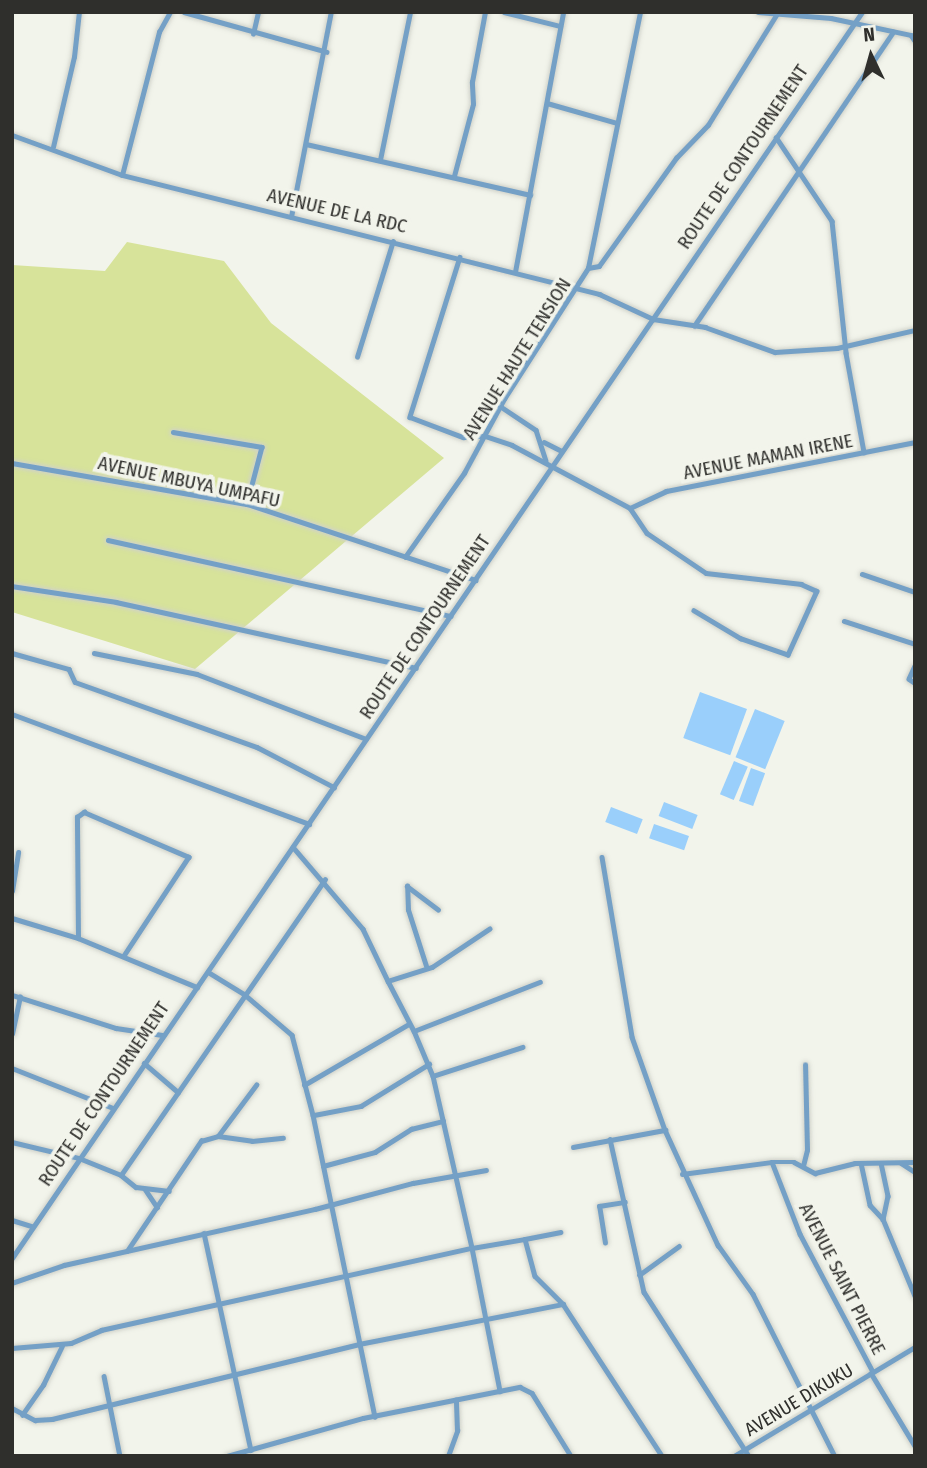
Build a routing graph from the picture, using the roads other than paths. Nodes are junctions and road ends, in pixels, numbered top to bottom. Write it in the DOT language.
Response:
graph roads {
  1 [pos="79,12"];
  2 [pos="170,12"];
  3 [pos="184,12"];
  4 [pos="258,12"];
  5 [pos="331,12"];
  6 [pos="410,12"];
  7 [pos="485,12"];
  8 [pos="503,12"];
  9 [pos="563,12"];
  10 [pos="640,12"];
  11 [pos="758,12"];
  12 [pos="862,12"];
  13 [pos="777,14"];
  14 [pos="855,23"];
  15 [pos="560,26"];
  16 [pos="893,32"];
  17 [pos="253,34"];
  18 [pos="915,41"];
  19 [pos="327,52"];
  20 [pos="547,103"];
  21 [pos="617,123"];
  22 [pos="12,135"];
  23 [pos="775,135"];
  24 [pos="306,144"];
  25 [pos="53,147"];
  26 [pos="380,160"];
  27 [pos="800,169"];
  28 [pos="122,175"];
  29 [pos="454,176"];
  30 [pos="530,195"];
  31 [pos="292,217"];
  32 [pos="393,240"];
  33 [pos="460,257"];
  34 [pos="588,268"];
  35 [pos="515,272"];
  36 [pos="577,289"];
  37 [pos="653,319"];
  38 [pos="694,326"];
  39 [pos="915,330"];
  40 [pos="846,346"];
  41 [pos="357,357"];
  42 [pos="500,406"];
  43 [pos="173,432"];
  44 [pos="485,436"];
  45 [pos="543,442"];
  46 [pos="915,442"];
  47 [pos="562,451"];
  48 [pos="864,452"];
  49 [pos="546,460"];
  50 [pos="12,463"];
  51 [pos="553,464"];
  52 [pos="247,504"];
  53 [pos="630,509"];
  54 [pos="108,540"];
  55 [pos="405,557"];
  56 [pos="862,574"];
  57 [pos="477,580"];
  58 [pos="12,586"];
  59 [pos="915,592"];
  60 [pos="694,611"];
  61 [pos="452,616"];
  62 [pos="844,621"];
  63 [pos="915,644"];
  64 [pos="12,653"];
  65 [pos="94,653"];
  66 [pos="915,666"];
  67 [pos="416,668"];
  68 [pos="915,682"];
  69 [pos="12,714"];
  70 [pos="367,740"];
  71 [pos="334,787"];
  72 [pos="309,824"];
  73 [pos="293,847"];
  74 [pos="18,852"];
  75 [pos="603,857"];
  76 [pos="325,879"];
  77 [pos="12,891"];
  78 [pos="438,909"];
  79 [pos="12,918"];
  80 [pos="489,929"];
  81 [pos="78,938"];
  82 [pos="124,956"];
  83 [pos="426,966"];
  84 [pos="208,972"];
  85 [pos="388,981"];
  86 [pos="540,982"];
  87 [pos="197,987"];
  88 [pos="244,994"];
  89 [pos="12,995"];
  90 [pos="20,997"];
  91 [pos="410,1024"];
  92 [pos="414,1031"];
  93 [pos="12,1034"];
  94 [pos="163,1035"];
  95 [pos="522,1047"];
  96 [pos="144,1063"];
  97 [pos="429,1064"];
  98 [pos="805,1065"];
  99 [pos="12,1068"];
  100 [pos="433,1076"];
  101 [pos="256,1085"];
  102 [pos="304,1085"];
  103 [pos="178,1092"];
  104 [pos="113,1108"];
  105 [pos="313,1115"];
  106 [pos="443,1121"];
  107 [pos="665,1130"];
  108 [pos="218,1136"];
  109 [pos="283,1138"];
  110 [pos="610,1139"];
  111 [pos="12,1142"];
  112 [pos="573,1147"];
  113 [pos="79,1158"];
  114 [pos="772,1161"];
  115 [pos="900,1162"];
  116 [pos="915,1162"];
  117 [pos="861,1163"];
  118 [pos="881,1163"];
  119 [pos="323,1166"];
  120 [pos="803,1166"];
  121 [pos="486,1170"];
  122 [pos="915,1172"];
  123 [pos="682,1174"];
  124 [pos="121,1175"];
  125 [pos="456,1176"];
  126 [pos="145,1189"];
  127 [pos="170,1191"];
  128 [pos="625,1202"];
  129 [pos="330,1205"];
  130 [pos="157,1207"];
  131 [pos="883,1219"];
  132 [pos="12,1220"];
  133 [pos="32,1226"];
  134 [pos="560,1232"];
  135 [pos="204,1233"];
  136 [pos="526,1239"];
  137 [pos="605,1243"];
  138 [pos="679,1245"];
  139 [pos="472,1248"];
  140 [pos="126,1252"];
  141 [pos="12,1258"];
  142 [pos="639,1275"];
  143 [pos="345,1278"];
  144 [pos="12,1283"];
  145 [pos="915,1296"];
  146 [pos="563,1304"];
  147 [pos="220,1305"];
  148 [pos="488,1322"];
  149 [pos="359,1344"];
  150 [pos="62,1345"];
  151 [pos="915,1347"];
  152 [pos="12,1348"];
  153 [pos="872,1371"];
  154 [pos="104,1376"];
  155 [pos="236,1376"];
  156 [pos="500,1391"];
  157 [pos="456,1400"];
  158 [pos="110,1406"];
  159 [pos="12,1408"];
  160 [pos="810,1409"];
  161 [pos="22,1415"];
  162 [pos="375,1417"];
  163 [pos="915,1446"];
  164 [pos="745,1449"];
  165 [pos="251,1450"];
  166 [pos="120,1456"];
  167 [pos="227,1456"];
  168 [pos="447,1456"];
  169 [pos="571,1456"];
  170 [pos="662,1456"];
  171 [pos="734,1456"];
  172 [pos="749,1456"];
  173 [pos="835,1456"];
  1 -- 25 [label="street"];
  2 -- 28 [label="street"];
  3 -- 17 [label="street"];
  4 -- 17 [label="street"];
  5 -- 19 [label="street"];
  6 -- 26 [label="street"];
  7 -- 29 [label="street"];
  8 -- 15 [label="street"];
  9 -- 15 [label="street"];
  10 -- 21 [label="street"];
  11 -- 13 [label="street"];
  12 -- 14 [label="street, ROUTE DE CONTOURNEMENT"];
  13 -- 14 [label="street"];
  13 -- 34 [label="street, AVENUE HAUTE TENSION"];
  14 -- 16 [label="street"];
  14 -- 23 [label="street, ROUTE DE CONTOURNEMENT"];
  15 -- 20 [label="street"];
  16 -- 18 [label="street"];
  16 -- 27 [label="street"];
  17 -- 19 [label="street"];
  19 -- 24 [label="street"];
  20 -- 21 [label="street"];
  20 -- 30 [label="street"];
  21 -- 34 [label="street"];
  22 -- 25 [label="street, AVENUE DE LA RDC"];
  23 -- 27 [label="street"];
  23 -- 37 [label="street, ROUTE DE CONTOURNEMENT"];
  24 -- 26 [label="street"];
  24 -- 31 [label="street"];
  25 -- 28 [label="street, AVENUE DE LA RDC"];
  26 -- 29 [label="street"];
  27 -- 38 [label="street"];
  27 -- 40 [label="street"];
  28 -- 31 [label="street, AVENUE DE LA RDC"];
  29 -- 30 [label="street"];
  30 -- 35 [label="street"];
  31 -- 32 [label="street, AVENUE DE LA RDC"];
  32 -- 33 [label="street, AVENUE DE LA RDC"];
  32 -- 41 [label="street"];
  33 -- 35 [label="street, AVENUE DE LA RDC"];
  33 -- 44 [label="street"];
  34 -- 36 [label="street, AVENUE HAUTE TENSION"];
  35 -- 36 [label="street, AVENUE DE LA RDC"];
  36 -- 37 [label="street, AVENUE DE LA RDC"];
  36 -- 42 [label="street, AVENUE HAUTE TENSION"];
  37 -- 38 [label="street"];
  37 -- 47 [label="street, ROUTE DE CONTOURNEMENT"];
  38 -- 40 [label="street"];
  39 -- 40 [label="street"];
  40 -- 48 [label="street"];
  42 -- 44 [label="street, AVENUE HAUTE TENSION"];
  42 -- 45 [label="street"];
  43 -- 52 [label="street"];
  44 -- 49 [label="street"];
  44 -- 55 [label="street, AVENUE HAUTE TENSION"];
  45 -- 47 [label="street"];
  45 -- 49 [label="street"];
  46 -- 48 [label="street, AVENUE MAMAN IRENE"];
  47 -- 51 [label="street, ROUTE DE CONTOURNEMENT"];
  48 -- 53 [label="street, AVENUE MAMAN IRENE"];
  49 -- 51 [label="street"];
  50 -- 52 [label="street, AVENUE MBUYA UMPAFU"];
  51 -- 53 [label="street"];
  51 -- 57 [label="street, ROUTE DE CONTOURNEMENT"];
  52 -- 55 [label="street, AVENUE MBUYA UMPAFU"];
  53 -- 60 [label="street"];
  54 -- 61 [label="street"];
  55 -- 57 [label="street, AVENUE MBUYA UMPAFU"];
  56 -- 59 [label="street"];
  57 -- 61 [label="street, ROUTE DE CONTOURNEMENT"];
  58 -- 67 [label="street"];
  61 -- 67 [label="street, ROUTE DE CONTOURNEMENT"];
  62 -- 63 [label="street"];
  64 -- 71 [label="street"];
  65 -- 70 [label="street"];
  66 -- 68 [label="street"];
  67 -- 70 [label="street, ROUTE DE CONTOURNEMENT"];
  69 -- 72 [label="street"];
  70 -- 71 [label="street, ROUTE DE CONTOURNEMENT"];
  71 -- 72 [label="street, ROUTE DE CONTOURNEMENT"];
  72 -- 73 [label="street, ROUTE DE CONTOURNEMENT"];
  73 -- 76 [label="street"];
  73 -- 84 [label="street, ROUTE DE CONTOURNEMENT"];
  74 -- 77 [label="street"];
  75 -- 107 [label="street"];
  76 -- 85 [label="street"];
  76 -- 88 [label="street"];
  78 -- 83 [label="street"];
  79 -- 81 [label="street"];
  80 -- 83 [label="street"];
  81 -- 82 [label="street"];
  81 -- 82 [label="street"];
  82 -- 87 [label="street"];
  83 -- 85 [label="street"];
  84 -- 87 [label="street, ROUTE DE CONTOURNEMENT"];
  84 -- 88 [label="street"];
  85 -- 91 [label="street"];
  86 -- 92 [label="street"];
  87 -- 94 [label="street, ROUTE DE CONTOURNEMENT"];
  88 -- 102 [label="street"];
  88 -- 103 [label="street"];
  89 -- 90 [label="street"];
  90 -- 93 [label="street"];
  90 -- 94 [label="street"];
  91 -- 92 [label="street"];
  91 -- 102 [label="street"];
  92 -- 97 [label="street"];
  94 -- 96 [label="street, ROUTE DE CONTOURNEMENT"];
  95 -- 100 [label="street"];
  96 -- 103 [label="street"];
  96 -- 104 [label="street, ROUTE DE CONTOURNEMENT"];
  97 -- 100 [label="street"];
  97 -- 105 [label="street"];
  98 -- 120 [label="street"];
  99 -- 104 [label="street"];
  100 -- 106 [label="street"];
  101 -- 108 [label="street"];
  102 -- 105 [label="street"];
  103 -- 124 [label="street"];
  104 -- 113 [label="street, ROUTE DE CONTOURNEMENT"];
  105 -- 119 [label="street"];
  106 -- 119 [label="street"];
  106 -- 125 [label="street"];
  107 -- 110 [label="street"];
  107 -- 123 [label="street"];
  108 -- 109 [label="street"];
  108 -- 127 [label="street"];
  110 -- 112 [label="street"];
  110 -- 128 [label="street"];
  111 -- 113 [label="street"];
  113 -- 124 [label="street"];
  113 -- 133 [label="street, ROUTE DE CONTOURNEMENT"];
  114 -- 120 [label="street"];
  114 -- 123 [label="street"];
  114 -- 153 [label="street, AVENUE SAINT PIERRE"];
  115 -- 116 [label="street"];
  115 -- 118 [label="street"];
  115 -- 122 [label="street"];
  117 -- 118 [label="street"];
  117 -- 120 [label="street"];
  117 -- 131 [label="street"];
  118 -- 131 [label="street"];
  119 -- 129 [label="street"];
  121 -- 125 [label="street"];
  123 -- 160 [label="street"];
  124 -- 126 [label="street"];
  125 -- 129 [label="street"];
  125 -- 139 [label="street"];
  126 -- 127 [label="street"];
  126 -- 130 [label="street"];
  127 -- 130 [label="street"];
  128 -- 137 [label="street"];
  128 -- 142 [label="street"];
  129 -- 135 [label="street"];
  129 -- 143 [label="street"];
  130 -- 140 [label="street"];
  131 -- 145 [label="street"];
  132 -- 133 [label="street"];
  133 -- 141 [label="street, ROUTE DE CONTOURNEMENT"];
  134 -- 136 [label="street"];
  135 -- 140 [label="street"];
  135 -- 147 [label="street"];
  136 -- 139 [label="street"];
  136 -- 146 [label="street"];
  138 -- 142 [label="street"];
  139 -- 143 [label="street"];
  139 -- 148 [label="street"];
  140 -- 144 [label="street"];
  142 -- 164 [label="street"];
  143 -- 147 [label="street"];
  143 -- 149 [label="street"];
  146 -- 148 [label="street"];
  146 -- 170 [label="street"];
  147 -- 150 [label="street"];
  147 -- 155 [label="street"];
  148 -- 149 [label="street"];
  148 -- 156 [label="street"];
  149 -- 155 [label="street"];
  149 -- 162 [label="street"];
  150 -- 152 [label="street"];
  150 -- 161 [label="street"];
  151 -- 153 [label="street, AVENUE DIKUKU"];
  153 -- 160 [label="street, AVENUE DIKUKU"];
  153 -- 163 [label="street, AVENUE SAINT PIERRE"];
  154 -- 158 [label="street"];
  155 -- 158 [label="street"];
  155 -- 165 [label="street"];
  156 -- 157 [label="street"];
  156 -- 169 [label="street"];
  157 -- 162 [label="street"];
  157 -- 168 [label="street"];
  158 -- 161 [label="street"];
  158 -- 166 [label="street"];
  159 -- 161 [label="street"];
  160 -- 164 [label="street, AVENUE DIKUKU"];
  160 -- 173 [label="street"];
  162 -- 165 [label="street"];
  164 -- 171 [label="street, AVENUE DIKUKU"];
  164 -- 172 [label="street"];
  165 -- 167 [label="street"];
}
